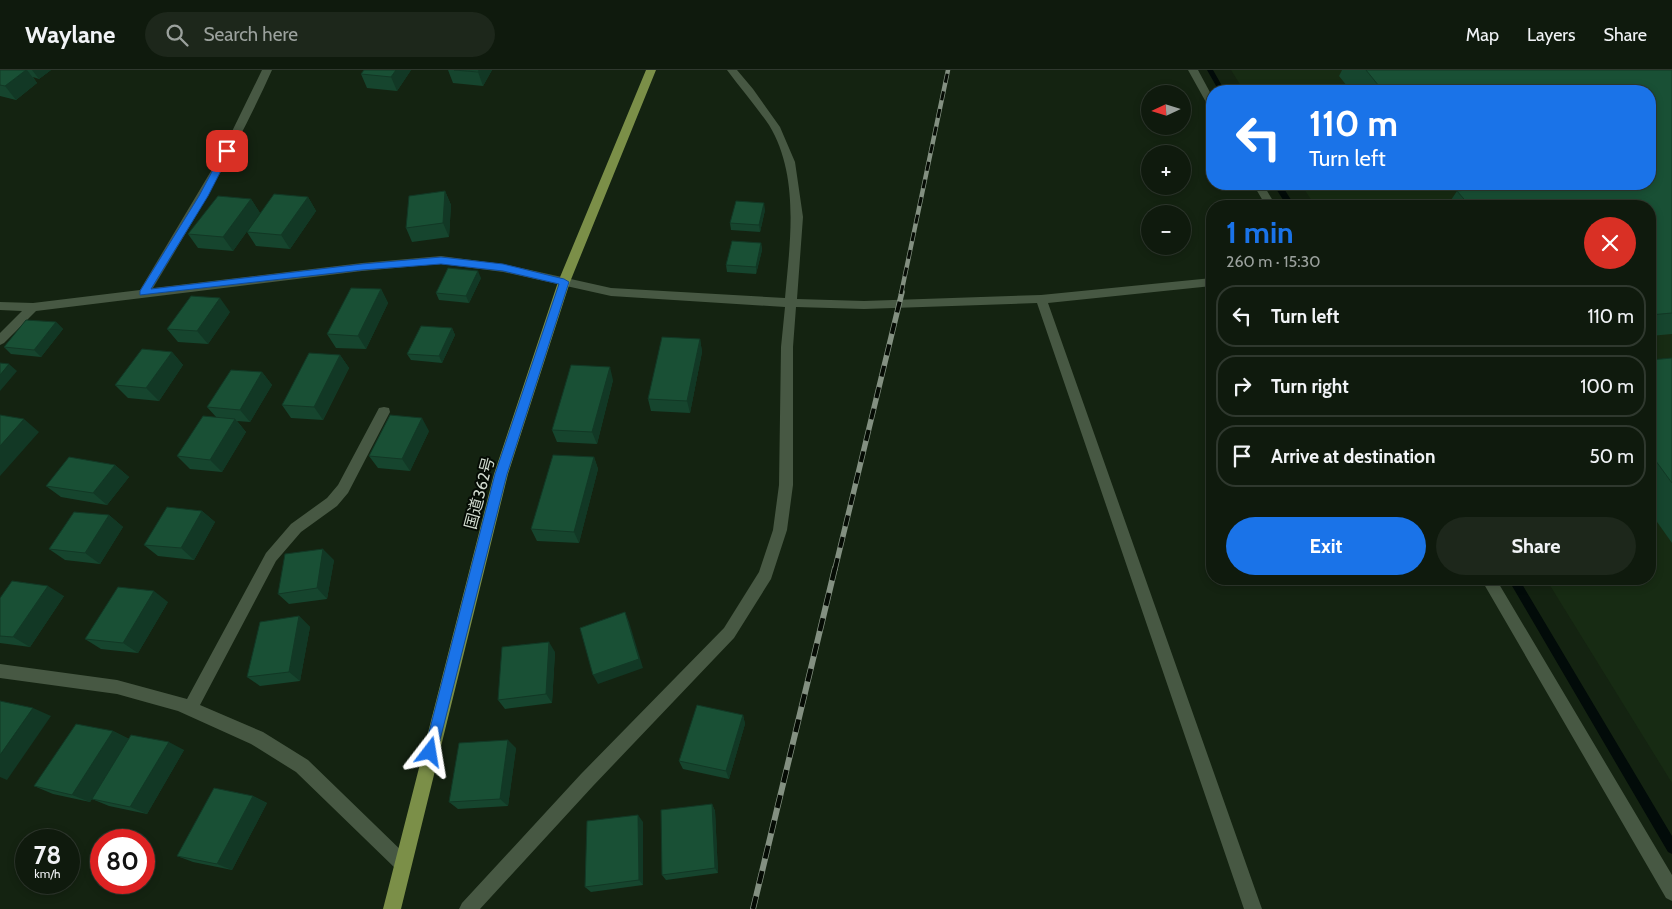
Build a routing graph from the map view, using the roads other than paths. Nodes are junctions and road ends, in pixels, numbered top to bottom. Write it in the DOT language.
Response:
graph roads {
  1 [pos="267,70"];
  2 [pos="651,70"];
  3 [pos="732,70"];
  4 [pos="1193,70"];
  5 [pos="1206,93"];
  6 [pos="564,282"];
  7 [pos="1206,283"];
  8 [pos="144,293"];
  9 [pos="1041,299"];
  10 [pos="790,303"];
  11 [pos="0,306"];
  12 [pos="33,307"];
  13 [pos="0,340"];
  14 [pos="384,412"];
  15 [pos="1492,585"];
  16 [pos="0,671"];
  17 [pos="190,709"];
  18 [pos="402,863"];
  19 [pos="1672,892"];
  20 [pos="392,909"];
  21 [pos="468,909"];
  22 [pos="1253,909"];
  1 -- 8 [label="street"];
  2 -- 6 [label="highway, 国道362号"];
  3 -- 10 [label="street"];
  4 -- 5 [label="street"];
  6 -- 8 [label="street"];
  6 -- 10 [label="street"];
  6 -- 18 [label="highway, 国道362号"];
  7 -- 9 [label="street"];
  8 -- 12 [label="street"];
  9 -- 10 [label="street"];
  9 -- 22 [label="street"];
  10 -- 21 [label="street"];
  11 -- 12 [label="street"];
  12 -- 13 [label="street"];
  14 -- 17 [label="street"];
  15 -- 19 [label="street"];
  16 -- 17 [label="street"];
  17 -- 18 [label="street"];
  18 -- 20 [label="highway, 国道362号"];
}
